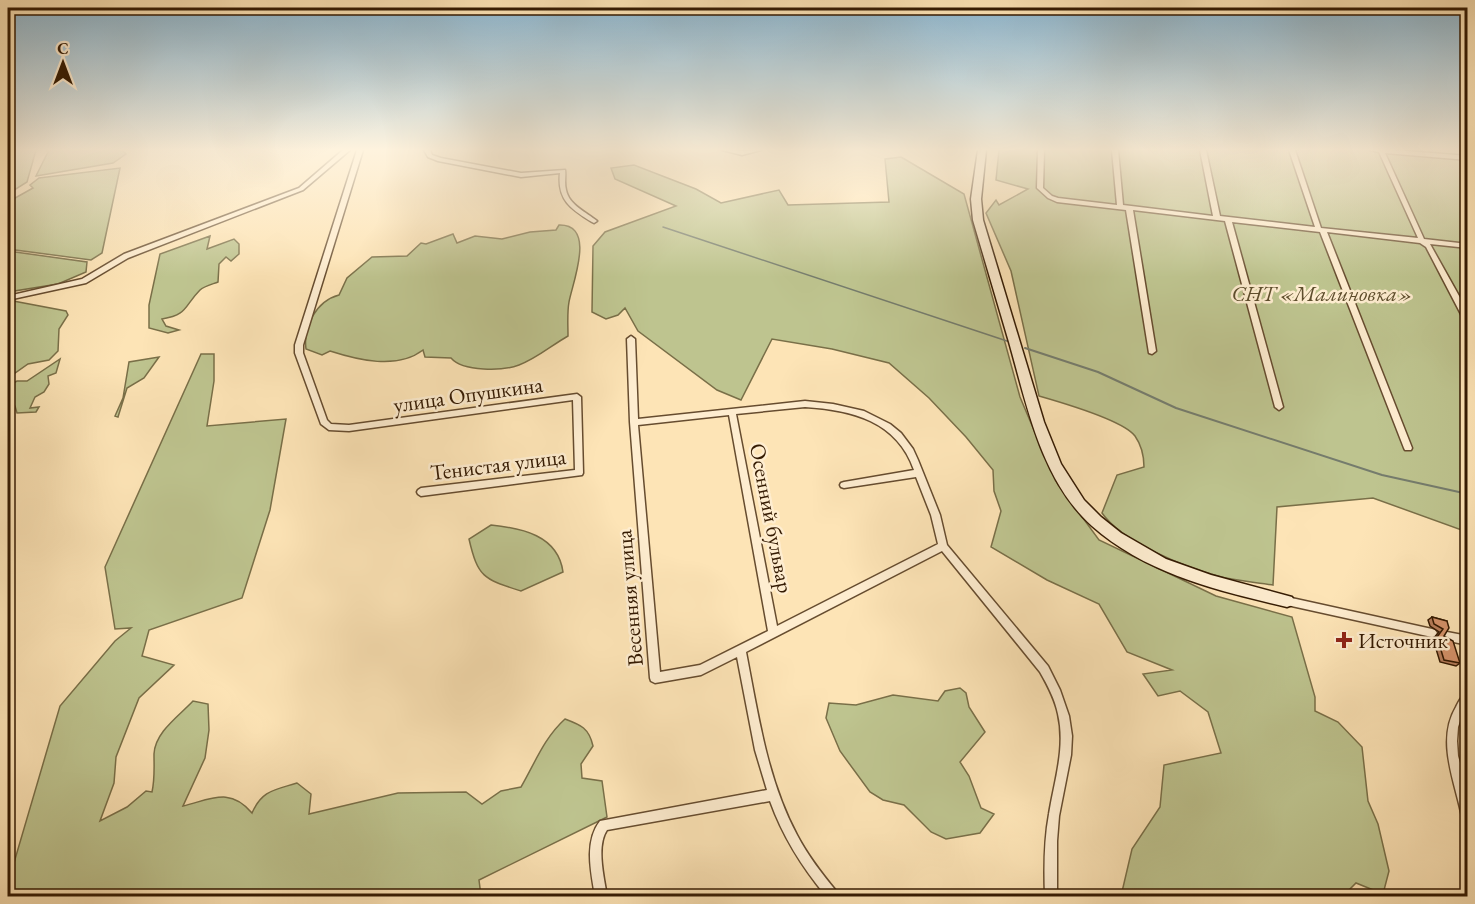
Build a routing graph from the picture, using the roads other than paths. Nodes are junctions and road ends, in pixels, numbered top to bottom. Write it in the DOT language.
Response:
graph roads {
  1 [pos="293,192"];
  2 [pos="347,192"];
  3 [pos="562,192"];
  4 [pos="977,192"];
  5 [pos="1044,192"];
  6 [pos="1119,192"];
  7 [pos="1212,192"];
  8 [pos="1307,192"];
  9 [pos="1398,192"];
  10 [pos="1120,207"];
  11 [pos="1129,208"];
  12 [pos="1217,218"];
  13 [pos="1228,219"];
  14 [pos="594,221"];
  15 [pos="1321,230"];
  16 [pos="1422,241"];
  17 [pos="1467,246"];
  18 [pos="8,298"];
  19 [pos="1467,320"];
  20 [pos="631,339"];
  21 [pos="1152,351"];
  22 [pos="1278,407"];
  23 [pos="732,412"];
  24 [pos="634,422"];
  25 [pos="1408,448"];
  26 [pos="579,473"];
  27 [pos="918,473"];
  28 [pos="844,485"];
  29 [pos="421,492"];
  30 [pos="943,546"];
  31 [pos="1287,601"];
  32 [pos="773,632"];
  33 [pos="1432,633"];
  34 [pos="1447,637"];
  35 [pos="1467,641"];
  36 [pos="741,651"];
  37 [pos="1467,697"];
  38 [pos="772,795"];
  39 [pos="1467,817"];
  40 [pos="600,897"];
  41 [pos="833,897"];
  42 [pos="1051,897"];
  1 -- 18 [label="street"];
  2 -- 26 [label="street, улица Опушкина"];
  3 -- 14 [label="street"];
  4 -- 31 [label="street"];
  5 -- 10 [label="street"];
  6 -- 10 [label="street"];
  7 -- 12 [label="street"];
  8 -- 15 [label="street"];
  9 -- 16 [label="street"];
  10 -- 11 [label="street"];
  11 -- 12 [label="street"];
  11 -- 21 [label="street"];
  12 -- 13 [label="street"];
  13 -- 15 [label="street"];
  13 -- 22 [label="street"];
  15 -- 16 [label="street"];
  15 -- 25 [label="street"];
  16 -- 17 [label="street"];
  16 -- 19 [label="street"];
  20 -- 24 [label="street, Весенняя улица"];
  23 -- 24 [label="street"];
  23 -- 27 [label="street"];
  23 -- 32 [label="street, Осенний бульвар"];
  24 -- 36 [label="street, Весенняя улица"];
  26 -- 29 [label="street, Тенистая улица"];
  27 -- 28 [label="street"];
  27 -- 30 [label="street"];
  30 -- 32 [label="street, Весенняя улица"];
  30 -- 42 [label="street"];
  31 -- 33 [label="street"];
  32 -- 36 [label="street, Весенняя улица"];
  34 -- 35 [label="street"];
  36 -- 38 [label="street"];
  37 -- 39 [label="street"];
  38 -- 40 [label="street"];
  38 -- 41 [label="street"];
}
